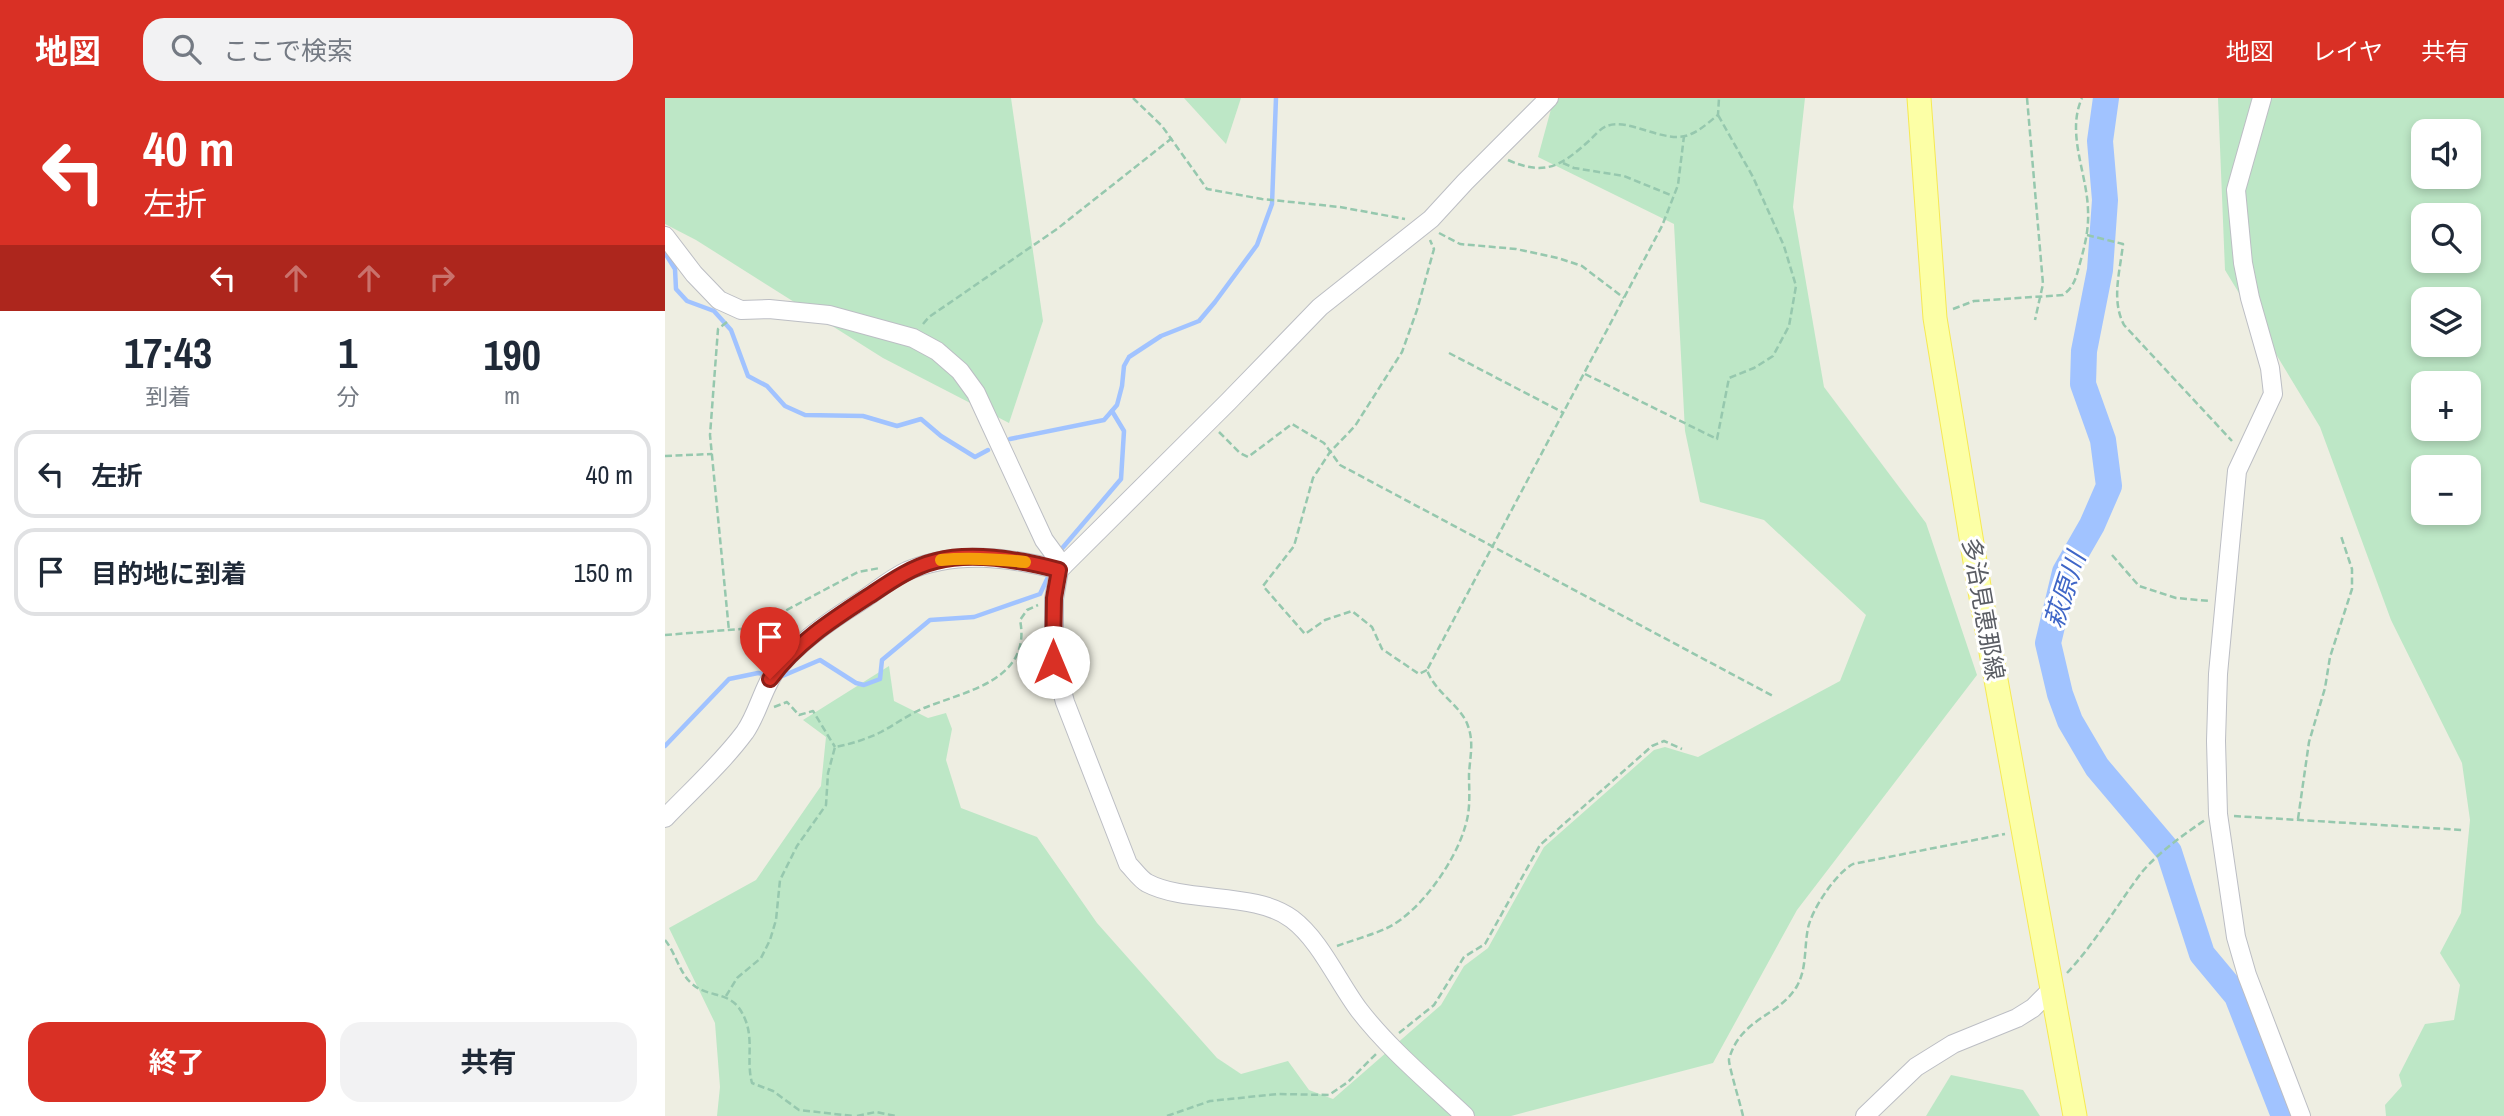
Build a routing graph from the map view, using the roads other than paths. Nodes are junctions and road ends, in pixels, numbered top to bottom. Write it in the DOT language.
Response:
graph roads {
  1 [pos="1549,98"];
  2 [pos="1919,98"];
  3 [pos="2262,98"];
  4 [pos="665,236"];
  5 [pos="1061,568"];
  6 [pos="665,818"];
  7 [pos="2053,988"];
  8 [pos="1465,1116"];
  9 [pos="1865,1116"];
  10 [pos="2075,1116"];
  11 [pos="2301,1116"];
  1 -- 5 [label="street"];
  2 -- 7 [label="main road, 多治見恵那線"];
  3 -- 11 [label="street"];
  4 -- 5 [label="street"];
  5 -- 6 [label="street"];
  5 -- 8 [label="street"];
  7 -- 9 [label="street"];
  7 -- 10 [label="main road, 多治見恵那線"];
}
